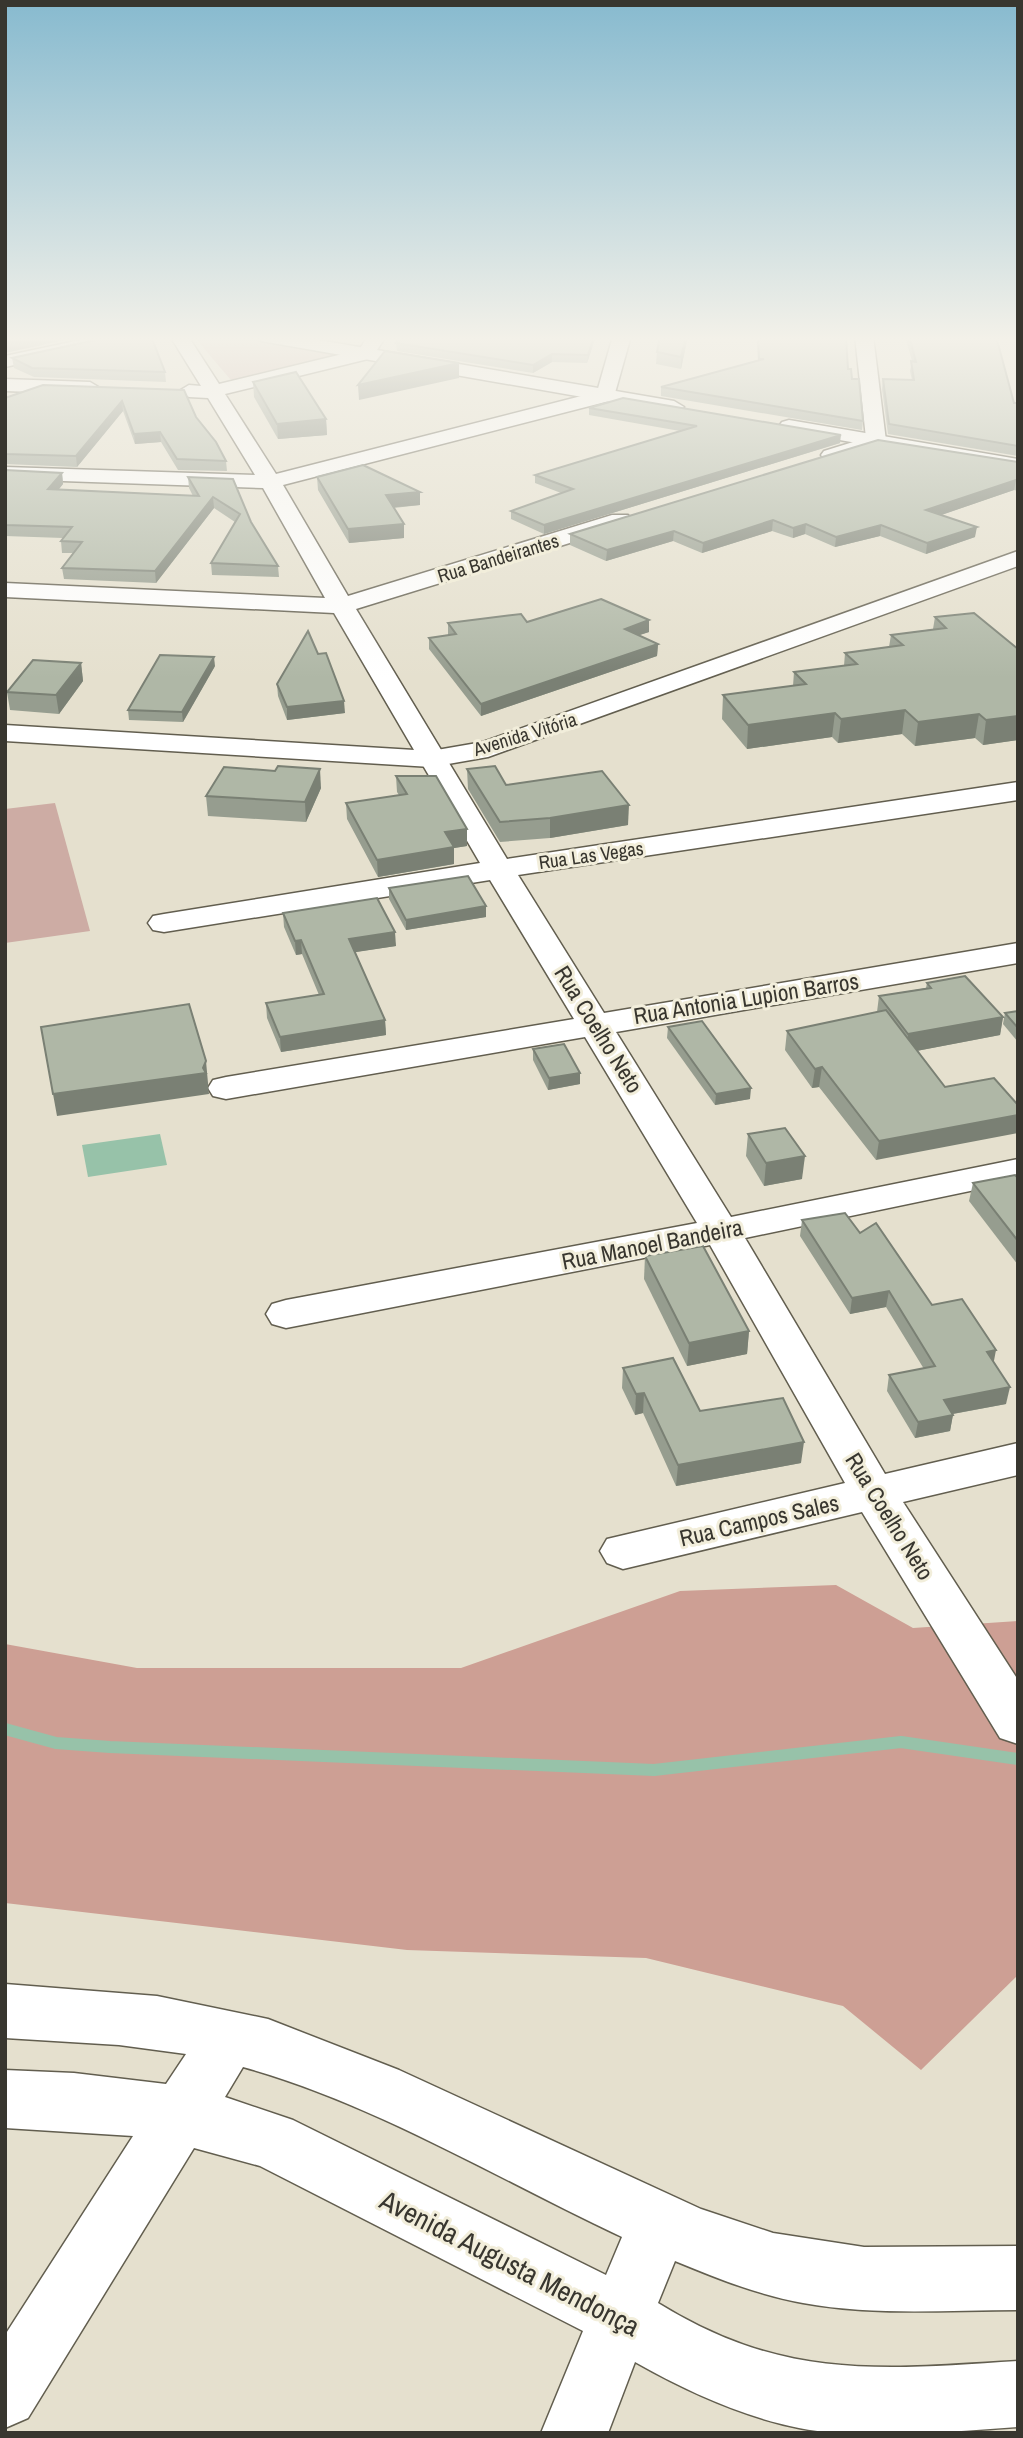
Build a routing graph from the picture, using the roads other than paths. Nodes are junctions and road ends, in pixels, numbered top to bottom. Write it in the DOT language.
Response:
graph roads {
  1 [pos="249,450"];
  2 [pos="396,450"];
  3 [pos="848,450"];
  4 [pos="928,450"];
  5 [pos="810,462"];
  6 [pos="1018,465"];
  7 [pos="5,473"];
  8 [pos="270,482"];
  9 [pos="636,515"];
  10 [pos="1018,558"];
  11 [pos="5,590"];
  12 [pos="342,606"];
  13 [pos="5,733"];
  14 [pos="431,759"];
  15 [pos="1018,791"];
  16 [pos="499,869"];
  17 [pos="164,923"];
  18 [pos="1018,953"];
  19 [pos="596,1023"];
  20 [pos="226,1088"];
  21 [pos="1018,1170"];
  22 [pos="721,1231"];
  23 [pos="286,1314"];
  24 [pos="1018,1459"];
  25 [pos="874,1493"];
  26 [pos="623,1551"];
  27 [pos="1014,1716"];
  28 [pos="5,2011"];
  29 [pos="230,2036"];
  30 [pos="5,2099"];
  31 [pos="182,2114"];
  32 [pos="659,2222"];
  33 [pos="1018,2278"];
  34 [pos="621,2316"];
  35 [pos="1018,2394"];
  36 [pos="5,2395"];
  37 [pos="574,2433"];
  1 -- 8 [label="street, Rua Coelho Neto"];
  2 -- 8 [label="street"];
  3 -- 5 [label="street"];
  4 -- 6 [label="street"];
  7 -- 8 [label="street"];
  8 -- 12 [label="street, Rua Coelho Neto"];
  9 -- 12 [label="street, Rua Bandeirantes"];
  10 -- 14 [label="street, Avenida Vitória"];
  11 -- 12 [label="street, Rua Bandeirantes"];
  12 -- 14 [label="street, Rua Coelho Neto"];
  13 -- 14 [label="street, Avenida Vitória"];
  14 -- 16 [label="street, Rua Coelho Neto"];
  15 -- 16 [label="street, Rua Las Vegas"];
  16 -- 17 [label="street, Rua Las Vegas"];
  16 -- 19 [label="street, Rua Coelho Neto"];
  18 -- 19 [label="street, Rua Antonia Lupion Barros"];
  19 -- 20 [label="street, Rua Antonia Lupion Barros"];
  19 -- 22 [label="street, Rua Coelho Neto"];
  21 -- 22 [label="street, Rua Manoel Bandeira"];
  22 -- 23 [label="street, Rua Manoel Bandeira"];
  22 -- 25 [label="street, Rua Coelho Neto"];
  24 -- 25 [label="street, Rua Campos Sales"];
  25 -- 26 [label="street, Rua Campos Sales"];
  25 -- 27 [label="street, Rua Coelho Neto"];
  28 -- 29 [label="street"];
  29 -- 31 [label="street"];
  29 -- 32 [label="street"];
  30 -- 31 [label="street, Avenida Augusta Mendonça"];
  31 -- 34 [label="street, Avenida Augusta Mendonça"];
  31 -- 36 [label="street"];
  32 -- 33 [label="street"];
  32 -- 34 [label="street"];
  34 -- 35 [label="street, Avenida Augusta Mendonça"];
  34 -- 37 [label="street"];
}
